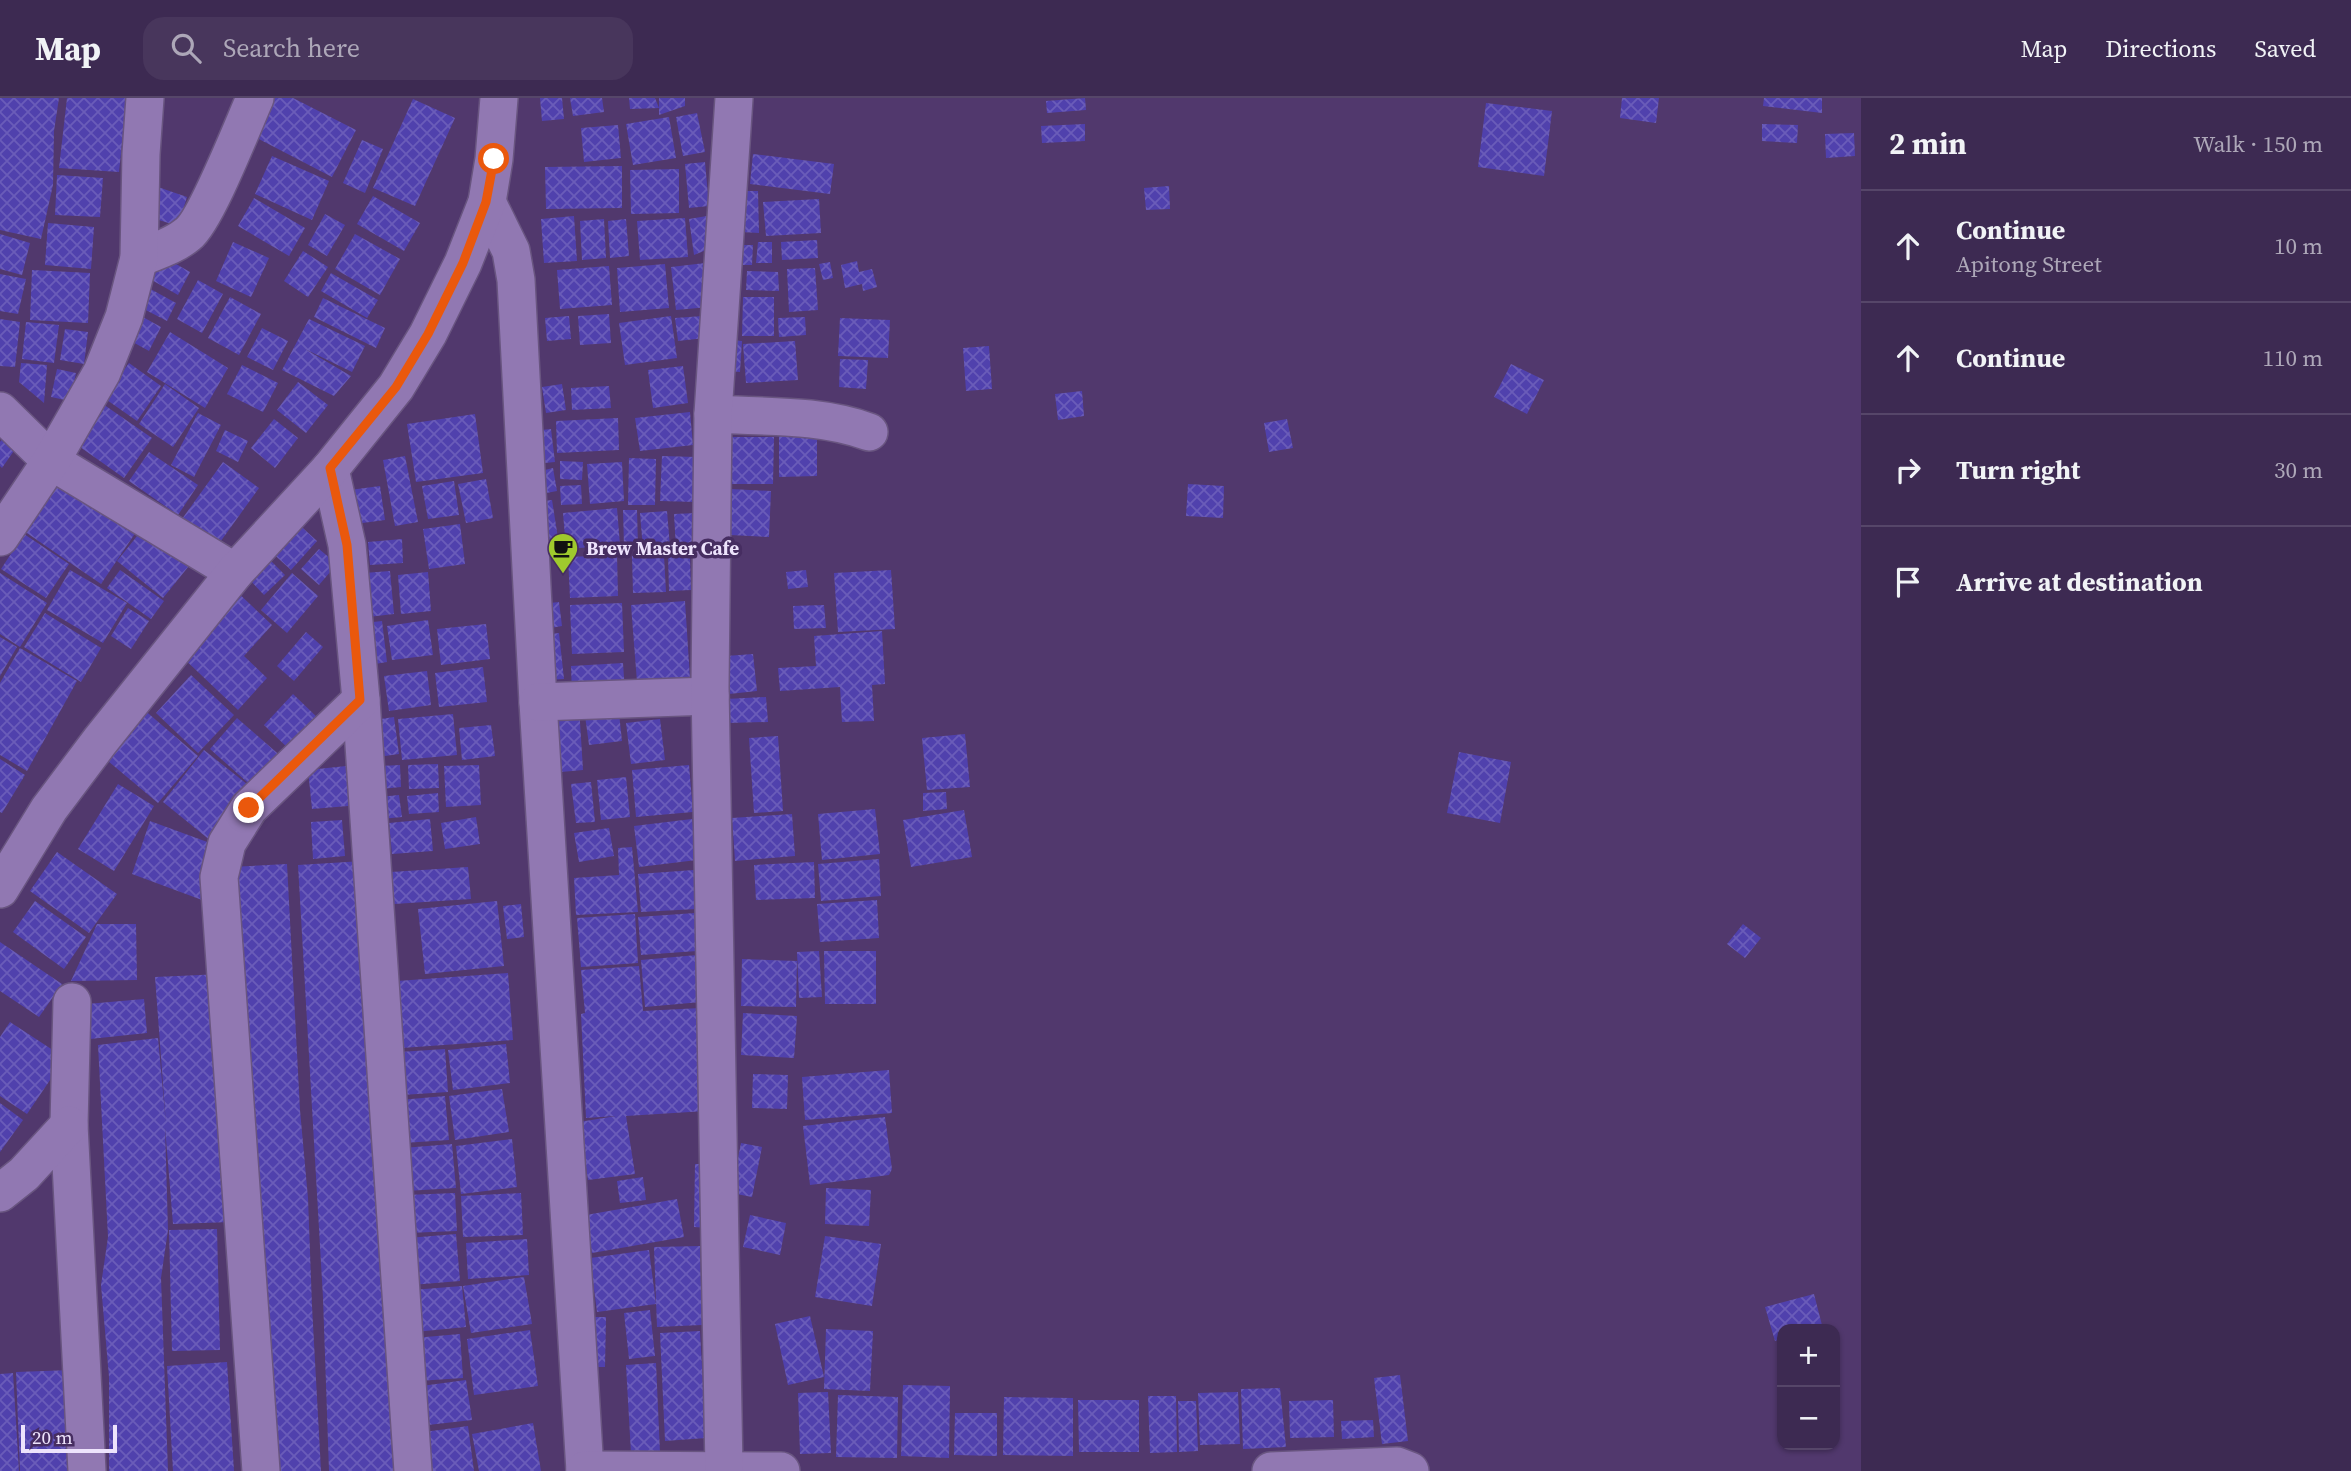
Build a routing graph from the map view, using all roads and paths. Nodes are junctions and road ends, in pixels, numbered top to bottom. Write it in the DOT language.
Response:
graph roads {
  1 [pos="145,98"];
  2 [pos="255,98"];
  3 [pos="499,98"];
  4 [pos="734,98"];
  5 [pos="486,202"];
  6 [pos="139,258"];
  7 [pos="0,411"];
  8 [pos="713,414"];
  9 [pos="869,432"];
  10 [pos="51,461"];
  11 [pos="330,468"];
  12 [pos="0,537"];
  13 [pos="235,572"];
  14 [pos="710,696"];
  15 [pos="360,700"];
  16 [pos="538,702"];
  17 [pos="0,889"];
  18 [pos="72,1002"];
  19 [pos="69,1125"];
  20 [pos="0,1194"];
  21 [pos="585,1470"];
  22 [pos="724,1470"];
  23 [pos="87,1471"];
  24 [pos="261,1471"];
  25 [pos="413,1471"];
  26 [pos="781,1471"];
  27 [pos="1271,1471"];
  28 [pos="1285,1471"];
  29 [pos="1410,1471"];
  1 -- 6 [label="street"];
  2 -- 6 [label="street"];
  3 -- 5 [label="street"];
  4 -- 8 [label="street"];
  5 -- 11 [label="street"];
  5 -- 16 [label="street"];
  6 -- 10 [label="street"];
  7 -- 10 [label="street"];
  8 -- 9 [label="street"];
  8 -- 14 [label="street"];
  10 -- 12 [label="street"];
  10 -- 13 [label="street"];
  11 -- 13 [label="street"];
  11 -- 15 [label="street"];
  13 -- 17 [label="street"];
  14 -- 16 [label="street"];
  14 -- 22 [label="street"];
  15 -- 24 [label="street"];
  15 -- 25 [label="street"];
  16 -- 21 [label="street"];
  18 -- 19 [label="street"];
  19 -- 20 [label="street"];
  19 -- 23 [label="street"];
  21 -- 22 [label="street"];
  22 -- 26 [label="street"];
  27 -- 28 [label="street"];
  28 -- 29 [label="street"];
}
